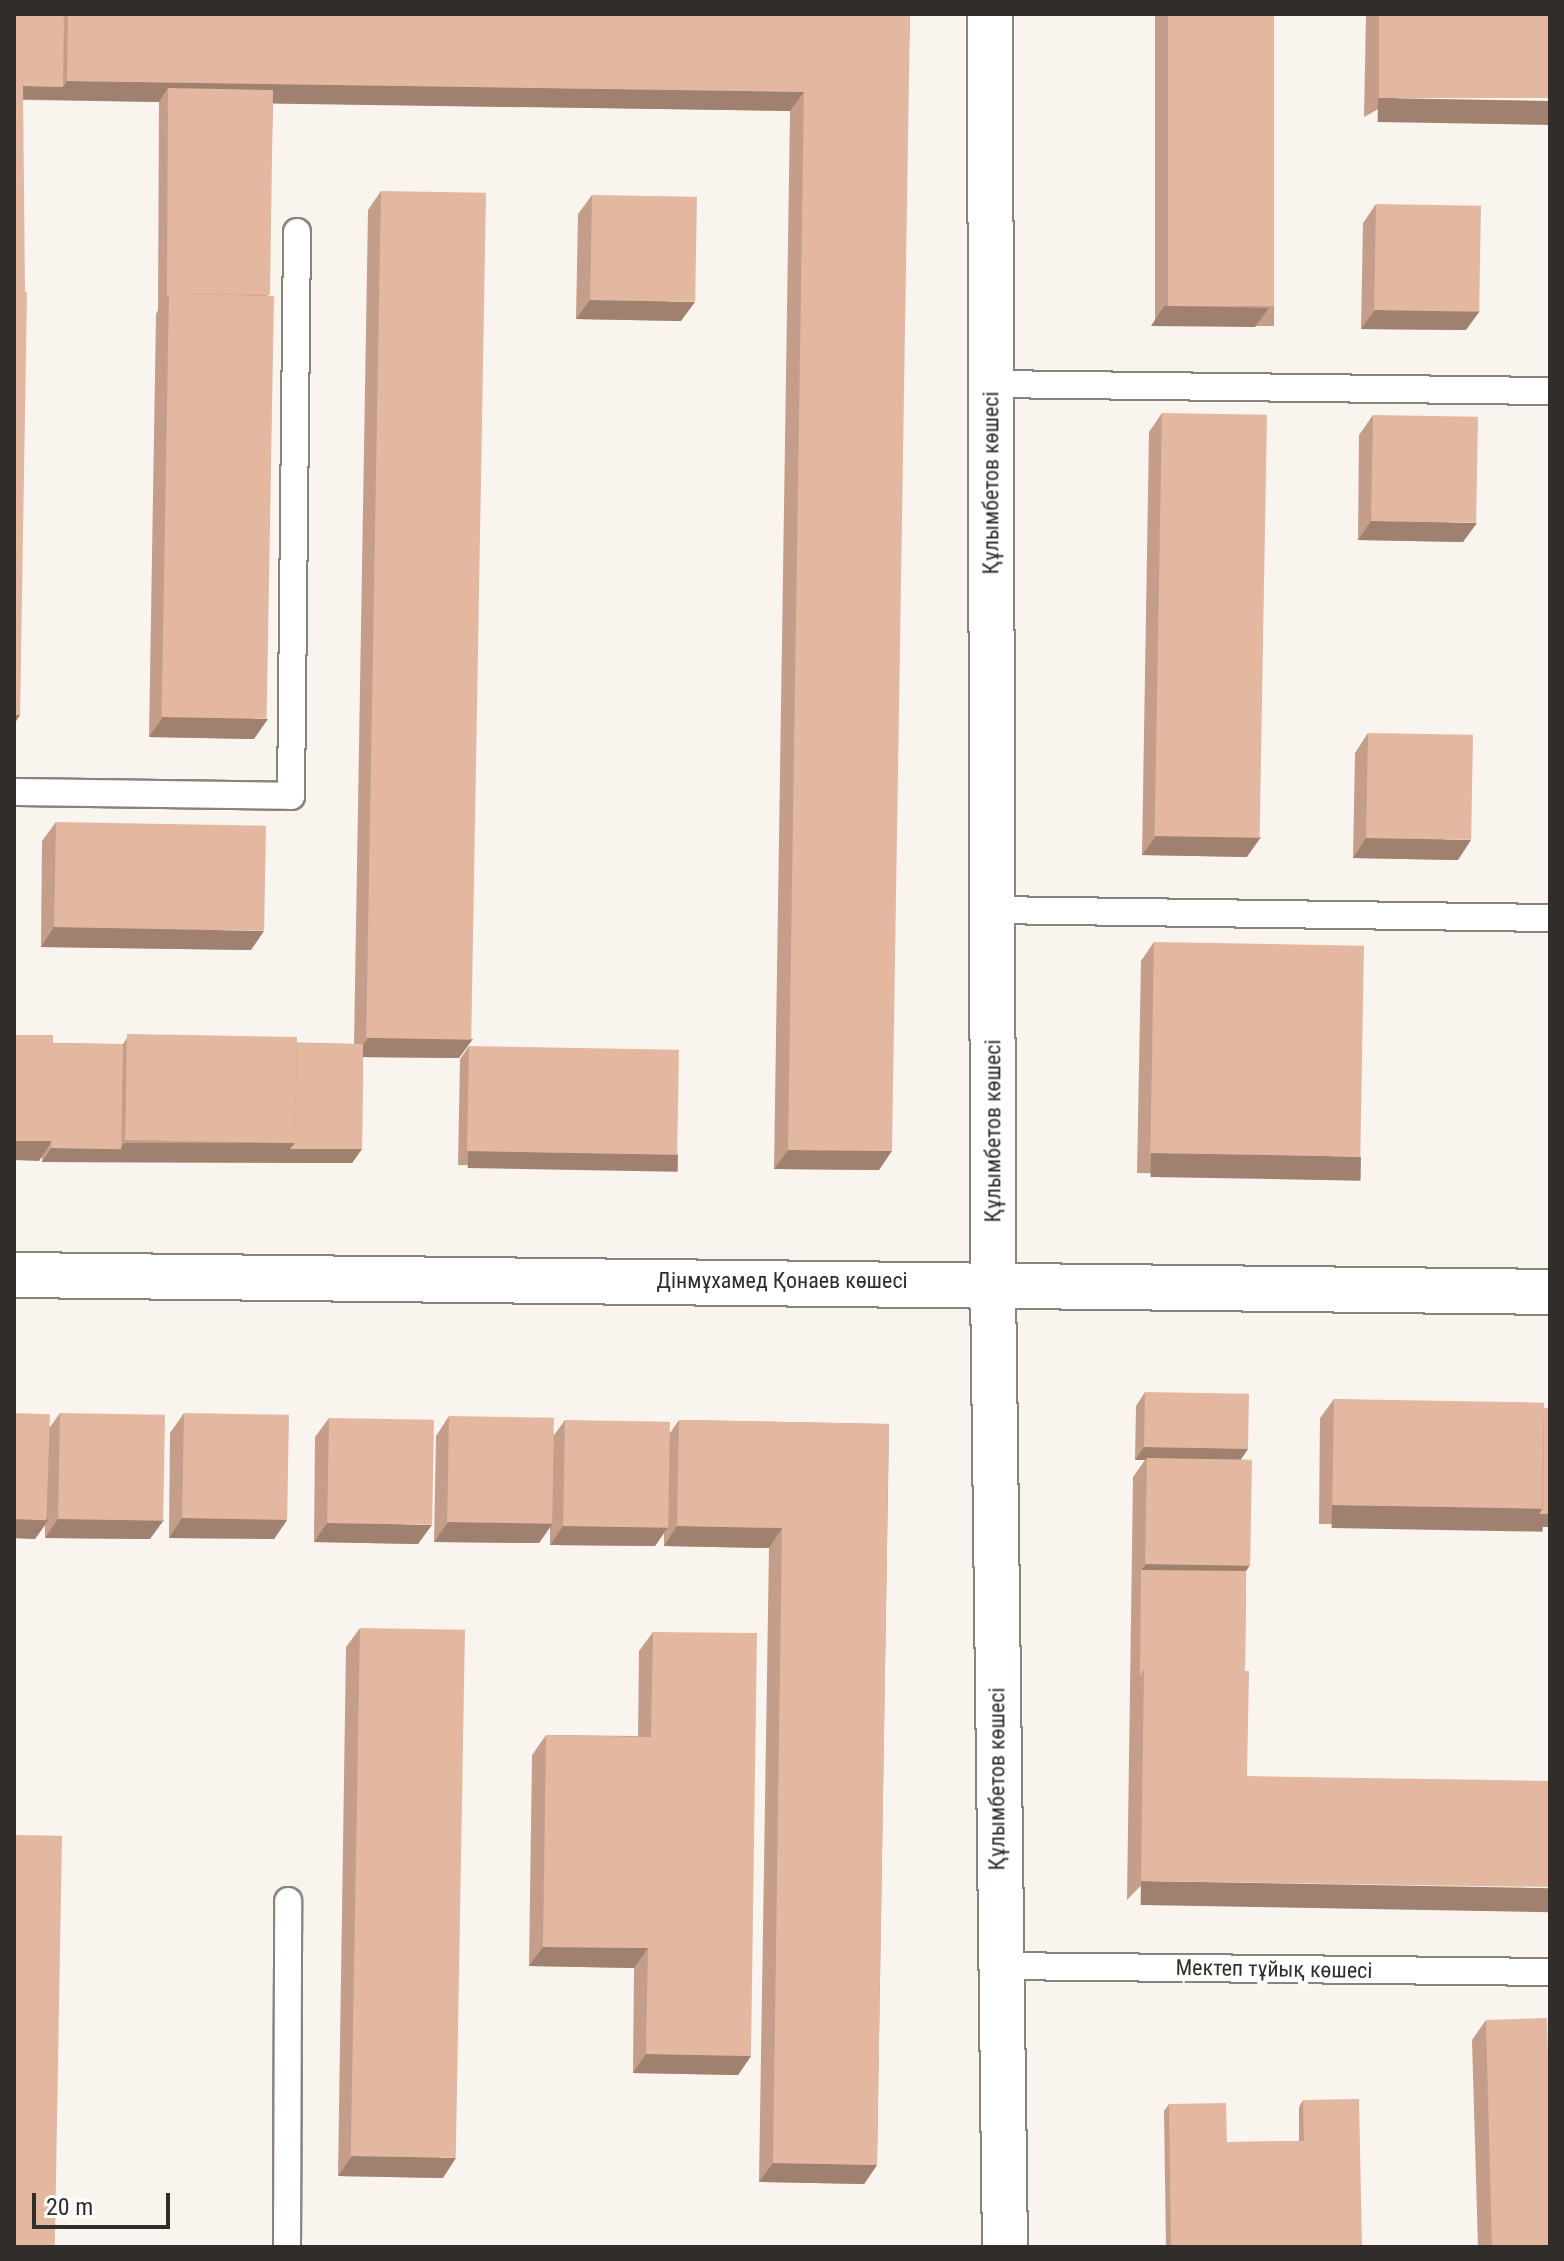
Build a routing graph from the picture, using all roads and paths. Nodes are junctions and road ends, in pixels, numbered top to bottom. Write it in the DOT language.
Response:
graph roads {
  1 [pos="990,14"];
  2 [pos="297,232"];
  3 [pos="991,384"];
  4 [pos="1550,391"];
  5 [pos="14,792"];
  6 [pos="992,910"];
  7 [pos="1550,918"];
  8 [pos="14,1275"];
  9 [pos="993,1282"];
  10 [pos="1550,1292"];
  11 [pos="288,1901"];
  12 [pos="999,1966"];
  13 [pos="1550,1972"];
  14 [pos="287,2247"];
  15 [pos="1005,2247"];
  1 -- 3 [label="street, Құлымбетов көшесі"];
  2 -- 5 [label="lane"];
  3 -- 4 [label="lane"];
  3 -- 6 [label="street, Құлымбетов көшесі"];
  6 -- 7 [label="lane"];
  6 -- 9 [label="street, Құлымбетов көшесі"];
  8 -- 9 [label="street, Дінмұхамед Қонаев көшесі"];
  9 -- 10 [label="street, Дінмұхамед Қонаев көшесі"];
  9 -- 12 [label="street, Құлымбетов көшесі"];
  11 -- 14 [label="lane"];
  12 -- 13 [label="lane, Мектеп тұйық көшесі"];
  12 -- 15 [label="street, Құлымбетов көшесі"];
}
